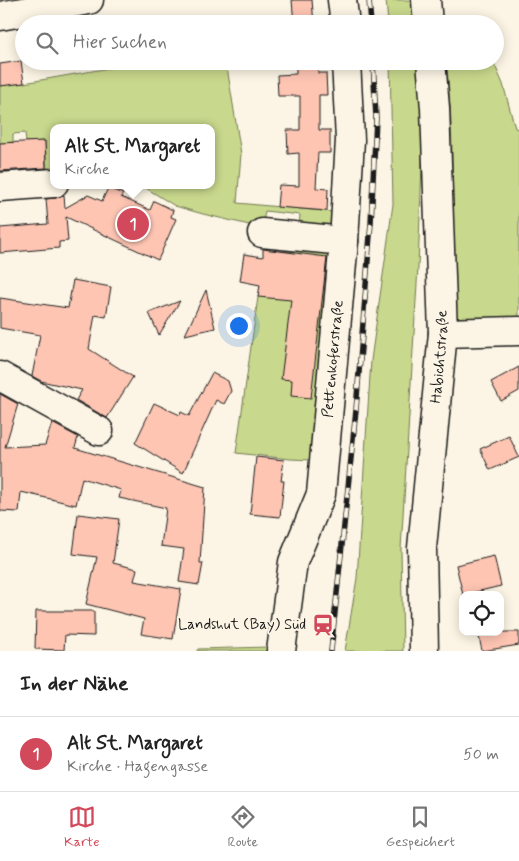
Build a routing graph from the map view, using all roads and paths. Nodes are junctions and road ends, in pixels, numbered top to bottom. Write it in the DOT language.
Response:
graph roads {
  1 [pos="89,0"];
  2 [pos="342,0"];
  3 [pos="426,0"];
  4 [pos="344,15"];
  5 [pos="427,15"];
  6 [pos="0,16"];
  7 [pos="346,70"];
  8 [pos="432,70"];
  9 [pos="50,183"];
  10 [pos="0,187"];
  11 [pos="262,233"];
  12 [pos="344,241"];
  13 [pos="519,331"];
  14 [pos="443,333"];
  15 [pos="0,376"];
  16 [pos="99,431"];
  17 [pos="281,651"];
  18 [pos="424,651"];
  1 -- 6 [label="street"];
  2 -- 4 [label="street"];
  3 -- 5 [label="street"];
  7 -- 12 [label="street, Pettenkoferstraße"];
  8 -- 14 [label="street, Habichtstraße"];
  9 -- 10 [label="street"];
  11 -- 12 [label="street"];
  12 -- 17 [label="street, Pettenkoferstraße"];
  13 -- 14 [label="street"];
  14 -- 18 [label="street, Habichtstraße"];
  15 -- 16 [label="street"];
}
